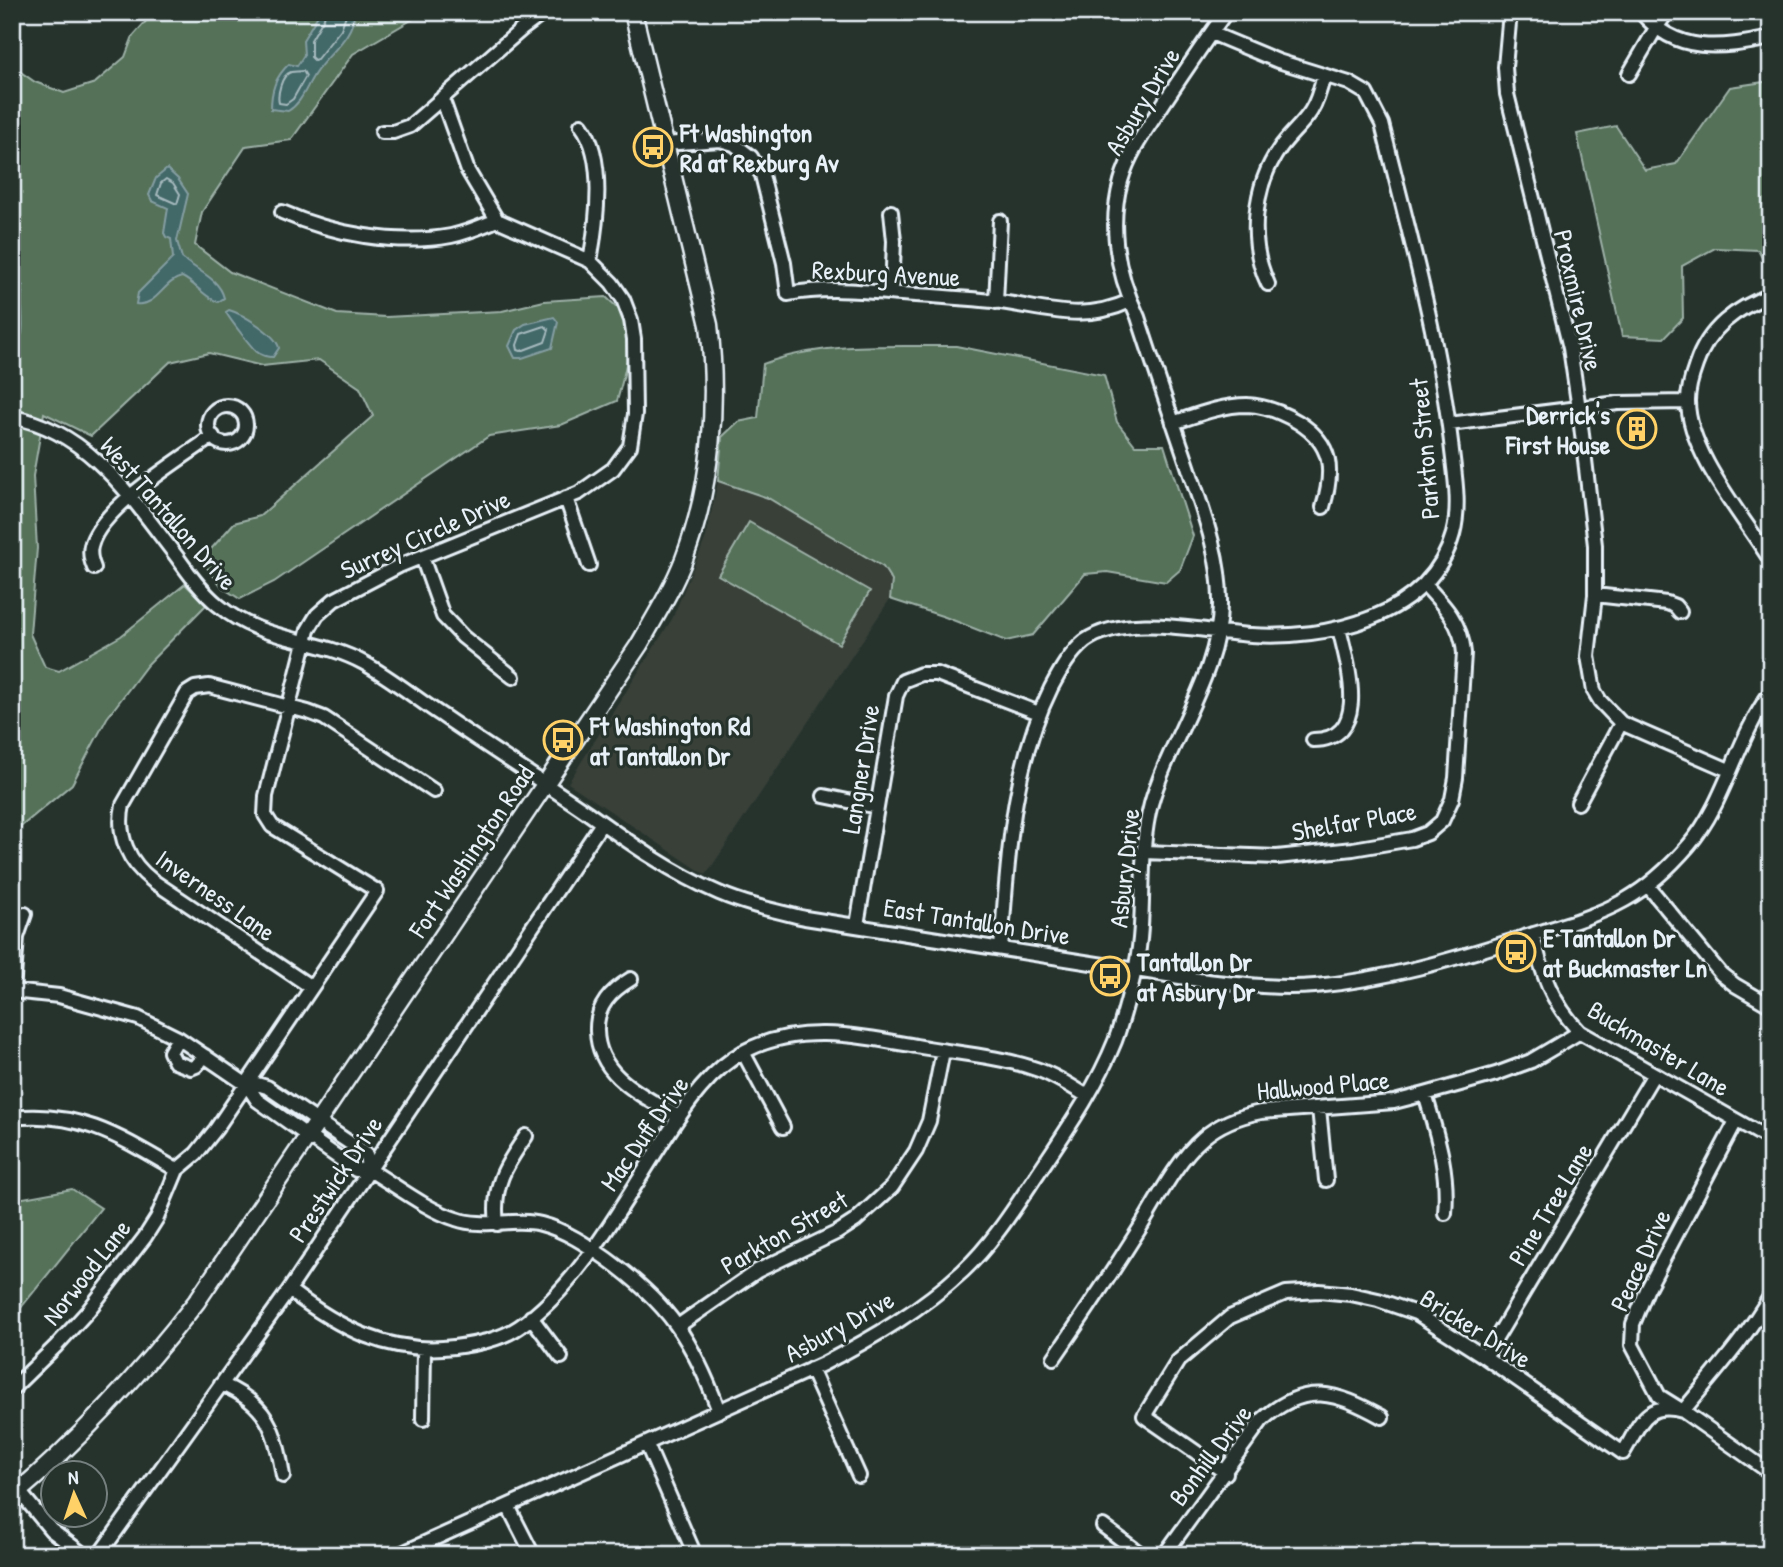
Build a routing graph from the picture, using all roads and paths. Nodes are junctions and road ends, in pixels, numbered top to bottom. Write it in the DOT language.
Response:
graph roads {
  1 [pos="545,12"];
  2 [pos="633,12"];
  3 [pos="1226,12"];
  4 [pos="1510,12"];
  5 [pos="1641,12"];
  6 [pos="1667,12"];
  7 [pos="1656,27"];
  8 [pos="1211,33"];
  9 [pos="1771,38"];
  10 [pos="1629,74"];
  11 [pos="1324,75"];
  12 [pos="442,98"];
  13 [pos="581,125"];
  14 [pos="382,132"];
  15 [pos="664,144"];
  16 [pos="282,212"];
  17 [pos="891,212"];
  18 [pos="496,220"];
  19 [pos="1000,221"];
  20 [pos="590,261"];
  21 [pos="1268,284"];
  22 [pos="892,293"];
  23 [pos="1771,295"];
  24 [pos="1130,301"];
  25 [pos="996,302"];
  26 [pos="1688,402"];
  27 [pos="1579,409"];
  28 [pos="12,417"];
  29 [pos="1173,423"];
  30 [pos="1448,424"];
  31 [pos="212,436"];
  32 [pos="130,496"];
  33 [pos="566,498"];
  34 [pos="1323,507"];
  35 [pos="1766,544"];
  36 [pos="422,557"];
  37 [pos="1771,561"];
  38 [pos="589,565"];
  39 [pos="94,568"];
  40 [pos="1425,585"];
  41 [pos="1595,595"];
  42 [pos="1680,612"];
  43 [pos="1339,628"];
  44 [pos="1217,631"];
  45 [pos="305,642"];
  46 [pos="513,677"];
  47 [pos="1771,692"];
  48 [pos="290,708"];
  49 [pos="1039,713"];
  50 [pos="1621,723"];
  51 [pos="1313,740"];
  52 [pos="1729,770"];
  53 [pos="546,784"];
  54 [pos="434,791"];
  55 [pos="824,796"];
  56 [pos="1578,803"];
  57 [pos="877,807"];
  58 [pos="602,823"];
  59 [pos="1144,852"];
  60 [pos="1648,886"];
  61 [pos="25,914"];
  62 [pos="857,925"];
  63 [pos="1533,934"];
  64 [pos="1001,948"];
  65 [pos="1135,969"];
  66 [pos="631,979"];
  67 [pos="311,986"];
  68 [pos="12,991"];
  69 [pos="1771,1006"];
  70 [pos="1580,1032"];
  71 [pos="178,1038"];
  72 [pos="943,1051"];
  73 [pos="743,1052"];
  74 [pos="205,1056"];
  75 [pos="1654,1074"];
  76 [pos="247,1084"];
  77 [pos="1425,1094"];
  78 [pos="1087,1096"];
  79 [pos="1320,1108"];
  80 [pos="679,1117"];
  81 [pos="12,1118"];
  82 [pos="319,1121"];
  83 [pos="1736,1121"];
  84 [pos="783,1127"];
  85 [pos="526,1136"];
  86 [pos="309,1137"];
  87 [pos="1771,1140"];
  88 [pos="368,1168"];
  89 [pos="177,1170"];
  90 [pos="1326,1180"];
  91 [pos="1445,1213"];
  92 [pos="497,1224"];
  93 [pos="593,1249"];
  94 [pos="289,1290"];
  95 [pos="1771,1295"];
  96 [pos="531,1317"];
  97 [pos="678,1326"];
  98 [pos="424,1349"];
  99 [pos="561,1357"];
  100 [pos="1485,1357"];
  101 [pos="1054,1358"];
  102 [pos="811,1369"];
  103 [pos="221,1384"];
  104 [pos="12,1389"];
  105 [pos="719,1410"];
  106 [pos="1683,1410"];
  107 [pos="1382,1417"];
  108 [pos="423,1419"];
  109 [pos="647,1445"];
  110 [pos="1226,1473"];
  111 [pos="1771,1473"];
  112 [pos="283,1476"];
  113 [pos="859,1476"];
  114 [pos="16,1494"];
  115 [pos="508,1506"];
  116 [pos="1103,1526"];
  117 [pos="84,1555"];
  118 [pos="99,1555"];
  119 [pos="398,1555"];
  120 [pos="533,1555"];
  121 [pos="695,1555"];
  122 [pos="1142,1555"];
  123 [pos="1164,1555"];
  1 -- 12 [label="street"];
  2 -- 15 [label="main road, Fort Washington Road"];
  3 -- 8 [label="street, Asbury Drive"];
  4 -- 27 [label="street, Proxmire Drive"];
  5 -- 7 [label="street"];
  6 -- 7 [label="street"];
  7 -- 9 [label="street"];
  7 -- 10 [label="street"];
  8 -- 11 [label="street, Parkton Street"];
  8 -- 24 [label="street, Asbury Drive"];
  11 -- 21 [label="street"];
  11 -- 30 [label="street, Parkton Street"];
  12 -- 14 [label="street"];
  12 -- 18 [label="street"];
  13 -- 20 [label="street"];
  15 -- 22 [label="street, Rexburg Avenue"];
  15 -- 53 [label="main road, Fort Washington Road"];
  16 -- 18 [label="street"];
  17 -- 22 [label="street"];
  18 -- 20 [label="street, Surrey Circle Drive"];
  19 -- 25 [label="street"];
  20 -- 33 [label="street, Surrey Circle Drive"];
  22 -- 25 [label="street, Rexburg Avenue"];
  23 -- 26 [label="street"];
  24 -- 25 [label="street, Rexburg Avenue"];
  24 -- 29 [label="street, Asbury Drive"];
  26 -- 27 [label="street"];
  26 -- 35 [label="street"];
  27 -- 30 [label="street"];
  27 -- 41 [label="street, Proxmire Drive"];
  28 -- 32 [label="street, West Tantallon Drive"];
  29 -- 34 [label="street"];
  29 -- 44 [label="street, Asbury Drive"];
  30 -- 40 [label="street, Parkton Street"];
  31 -- 32 [label="street"];
  32 -- 39 [label="street"];
  32 -- 45 [label="street, West Tantallon Drive"];
  33 -- 36 [label="street, Surrey Circle Drive"];
  33 -- 38 [label="street"];
  35 -- 37 [label="street"];
  36 -- 45 [label="street, Surrey Circle Drive"];
  36 -- 46 [label="street"];
  40 -- 43 [label="street, Parkton Street"];
  40 -- 59 [label="street, Shelfar Place"];
  41 -- 42 [label="street"];
  41 -- 50 [label="street, Proxmire Drive"];
  43 -- 44 [label="street, Parkton Street"];
  43 -- 51 [label="street"];
  44 -- 49 [label="street, Parkton Street"];
  44 -- 59 [label="street, Asbury Drive"];
  45 -- 48 [label="street, Surrey Circle Drive"];
  45 -- 53 [label="street, West Tantallon Drive"];
  47 -- 52 [label="street, East Tantallon Drive"];
  48 -- 54 [label="street, Inverness Lane"];
  48 -- 67 [label="street, Surrey Circle Drive"];
  48 -- 67 [label="street, Inverness Lane"];
  49 -- 57 [label="street, Langner Drive"];
  49 -- 64 [label="street, Parkton Street"];
  50 -- 52 [label="street, Proxmire Drive"];
  50 -- 56 [label="street"];
  52 -- 60 [label="street, East Tantallon Drive"];
  53 -- 58 [label="street, East Tantallon Drive"];
  53 -- 82 [label="main road, Fort Washington Road"];
  55 -- 57 [label="street"];
  57 -- 62 [label="street, Langner Drive"];
  58 -- 62 [label="street, East Tantallon Drive"];
  58 -- 88 [label="street, Prestwick Drive"];
  59 -- 65 [label="street, Asbury Drive"];
  60 -- 63 [label="street, East Tantallon Drive"];
  60 -- 69 [label="street"];
  61 -- 68 [label="street"];
  62 -- 64 [label="street, East Tantallon Drive"];
  63 -- 65 [label="street, East Tantallon Drive"];
  63 -- 70 [label="street, Buckmaster Lane"];
  64 -- 65 [label="street, East Tantallon Drive"];
  65 -- 78 [label="street, Asbury Drive"];
  66 -- 80 [label="street"];
  67 -- 76 [label="street, Surrey Circle Drive"];
  68 -- 71 [label="street"];
  70 -- 75 [label="street, Buckmaster Lane"];
  70 -- 77 [label="street, Hallwood Place"];
  71 -- 74 [label="street"];
  71 -- 74 [label="street"];
  72 -- 73 [label="street, Mac Duff Drive"];
  72 -- 78 [label="street, Mac Duff Drive"];
  72 -- 97 [label="street, Parkton Street"];
  73 -- 80 [label="street, Mac Duff Drive"];
  73 -- 84 [label="street"];
  74 -- 76 [label="street"];
  75 -- 83 [label="street, Buckmaster Lane"];
  75 -- 100 [label="street, Pine Tree Lane"];
  76 -- 82 [label="street"];
  76 -- 86 [label="street"];
  76 -- 89 [label="street, Surrey Circle Drive"];
  77 -- 79 [label="street, Hallwood Place"];
  77 -- 91 [label="street"];
  78 -- 102 [label="street, Asbury Drive"];
  79 -- 90 [label="street"];
  79 -- 101 [label="street, Hallwood Place"];
  80 -- 93 [label="street, Mac Duff Drive"];
  81 -- 89 [label="street"];
  82 -- 86 [label="main road, Fort Washington Road"];
  82 -- 88 [label="street"];
  83 -- 87 [label="street, Buckmaster Lane"];
  83 -- 106 [label="street, Peace Drive"];
  85 -- 92 [label="street"];
  86 -- 88 [label="street"];
  86 -- 114 [label="main road, Fort Washington Road"];
  88 -- 92 [label="street"];
  88 -- 94 [label="street, Prestwick Drive"];
  89 -- 104 [label="street, Norwood Lane"];
  92 -- 93 [label="street"];
  93 -- 96 [label="street, Mac Duff Drive"];
  93 -- 97 [label="street"];
  94 -- 98 [label="street, Mac Duff Drive"];
  94 -- 103 [label="street, Prestwick Drive"];
  95 -- 106 [label="street"];
  96 -- 98 [label="street, Mac Duff Drive"];
  96 -- 99 [label="street"];
  97 -- 105 [label="street"];
  98 -- 108 [label="street"];
  100 -- 106 [label="street, Bricker Drive"];
  100 -- 110 [label="street, Bricker Drive"];
  102 -- 105 [label="street, Asbury Drive"];
  102 -- 113 [label="street"];
  103 -- 112 [label="street"];
  103 -- 118 [label="street, Prestwick Drive"];
  105 -- 109 [label="street, Asbury Drive"];
  106 -- 111 [label="street, Peace Drive"];
  107 -- 110 [label="street, Bonhill Drive"];
  109 -- 115 [label="street, Asbury Drive"];
  109 -- 121 [label="street"];
  110 -- 123 [label="street, Bonhill Drive"];
  114 -- 117 [label="street"];
  115 -- 119 [label="street, Asbury Drive"];
  115 -- 120 [label="street"];
  116 -- 122 [label="street"];
}
